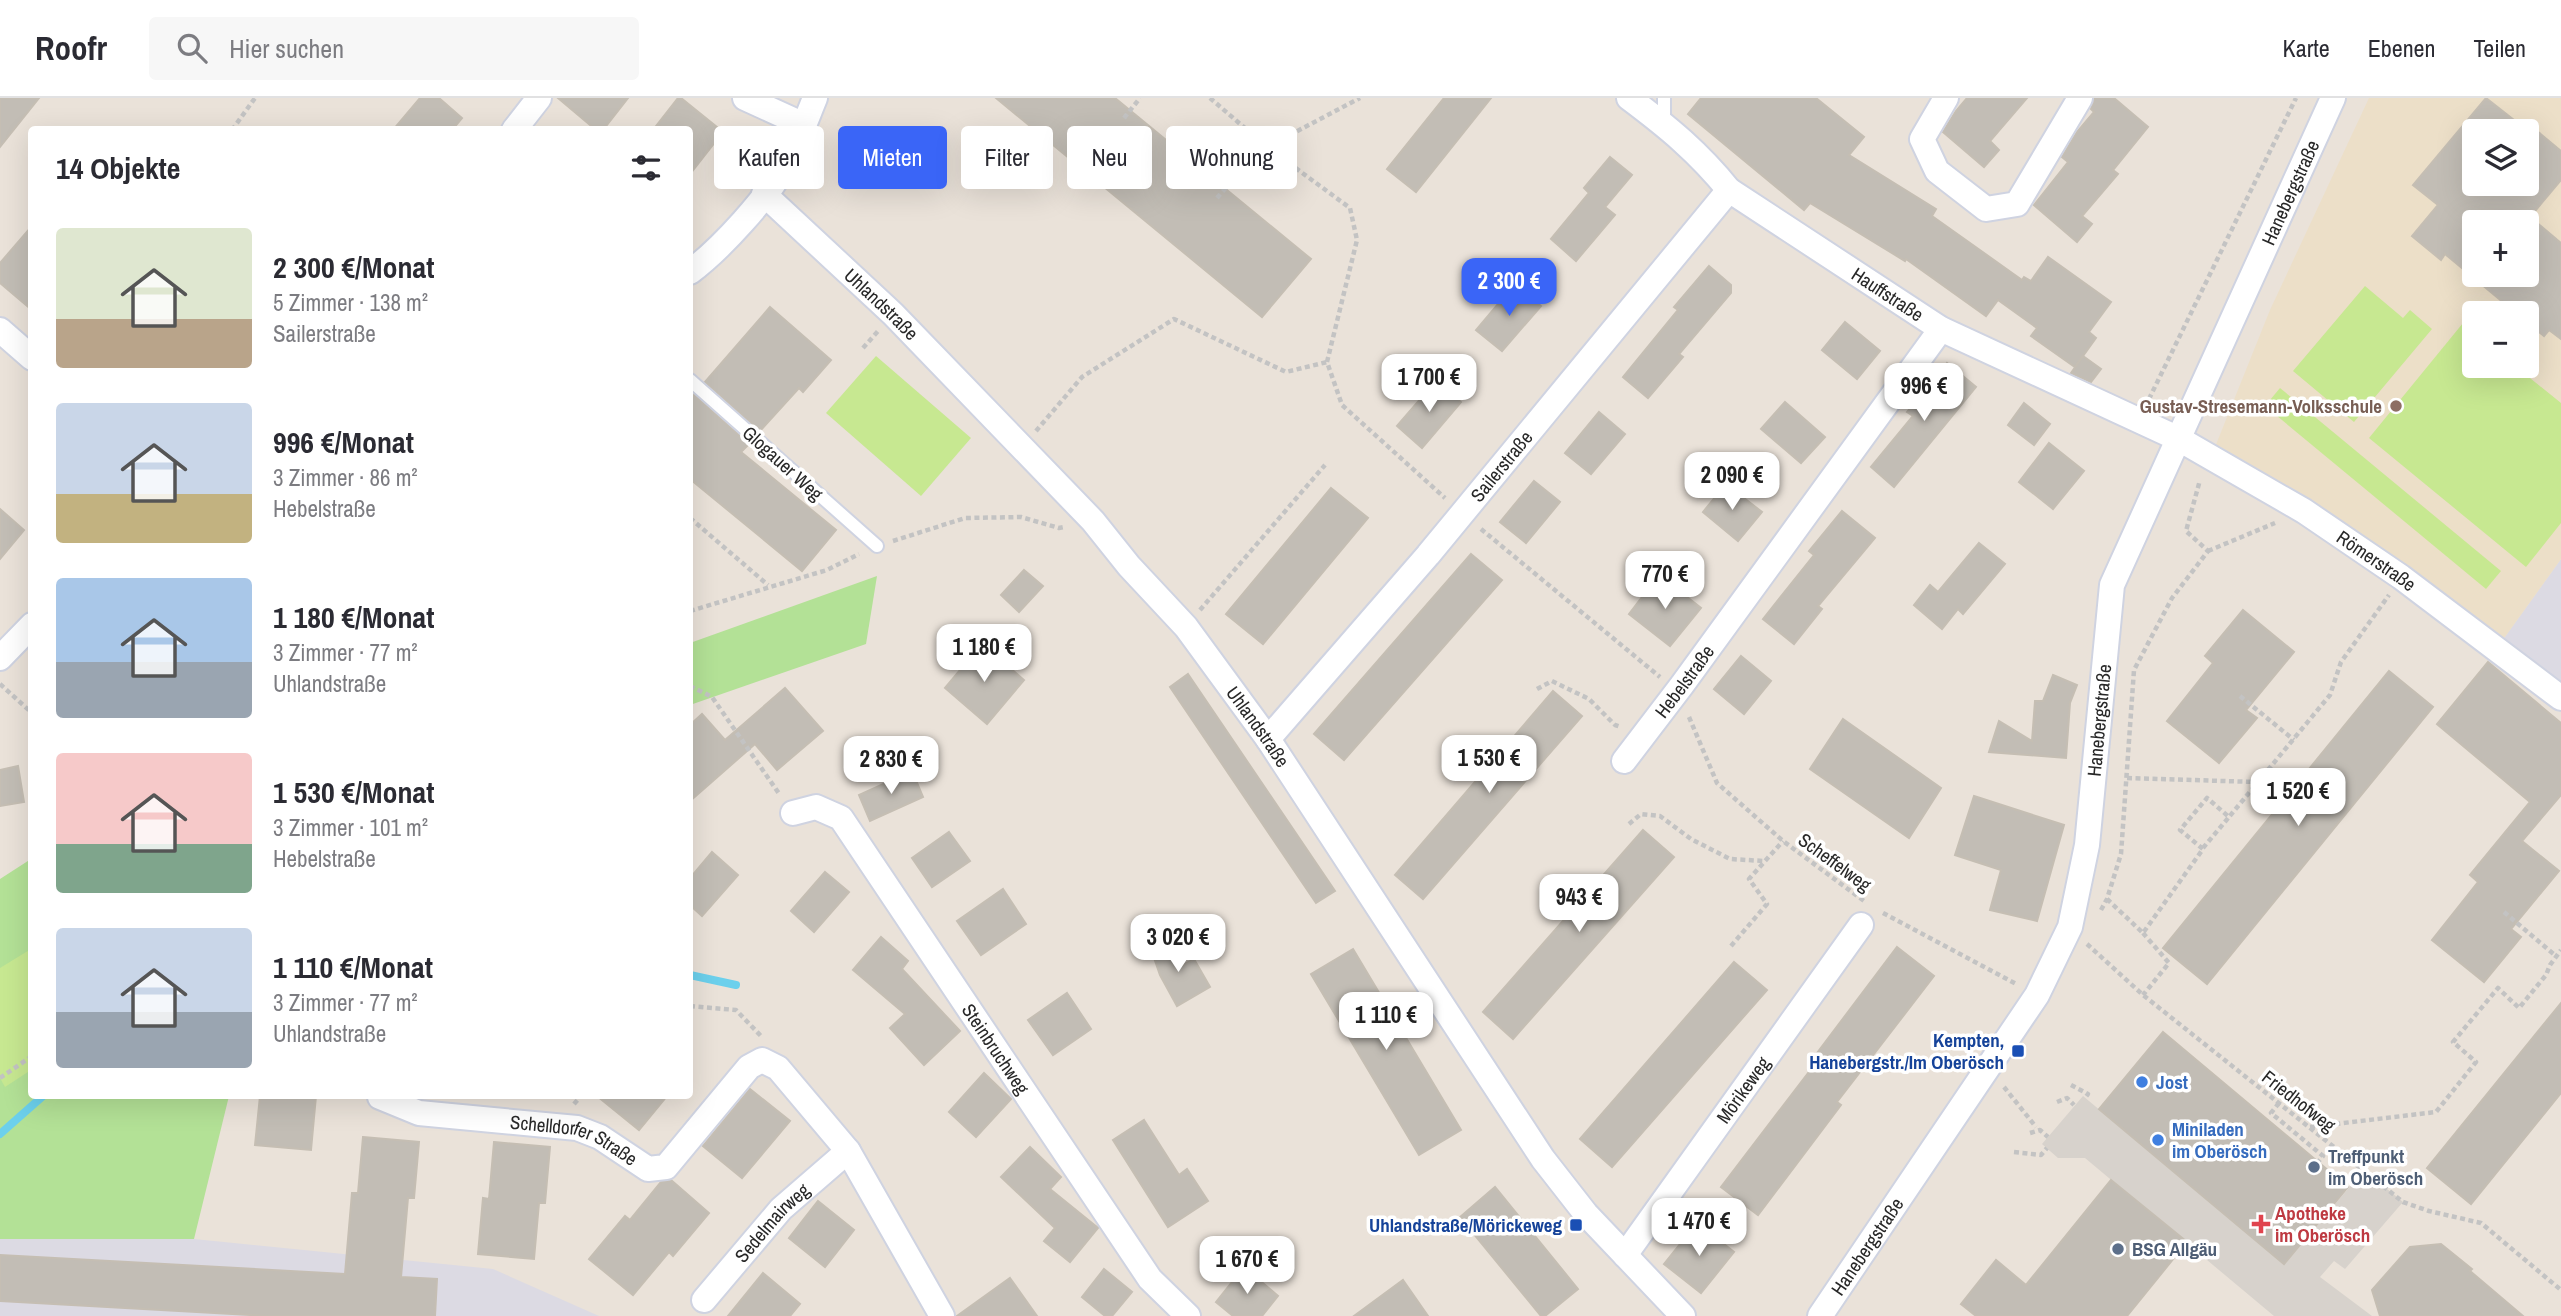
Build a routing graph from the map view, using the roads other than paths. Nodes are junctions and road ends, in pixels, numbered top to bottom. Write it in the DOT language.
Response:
graph roads {
  1 [pos="539,98"];
  2 [pos="745,98"];
  3 [pos="815,98"];
  4 [pos="1629,98"];
  5 [pos="1664,98"];
  6 [pos="1946,98"];
  7 [pos="2080,98"];
  8 [pos="2333,98"];
  9 [pos="1664,123"];
  10 [pos="804,125"];
  11 [pos="516,126"];
  12 [pos="1729,190"];
  13 [pos="764,194"];
  14 [pos="693,270"];
  15 [pos="1941,329"];
  16 [pos="0,330"];
  17 [pos="28,354"];
  18 [pos="693,383"];
  19 [pos="2179,439"];
  20 [pos="877,546"];
  21 [pos="28,629"];
  22 [pos="0,658"];
  23 [pos="2561,698"];
  24 [pos="1268,739"];
  25 [pos="1623,761"];
  26 [pos="793,813"];
  27 [pos="1861,925"];
  28 [pos="385,1099"];
  29 [pos="848,1151"];
  30 [pos="1625,1255"];
  31 [pos="704,1300"];
  32 [pos="942,1316"];
  33 [pos="1188,1316"];
  34 [pos="1683,1316"];
  35 [pos="1820,1316"];
  1 -- 11 [label="street"];
  2 -- 10 [label="street"];
  3 -- 10 [label="street"];
  4 -- 9 [label="street, Hauffstraße"];
  5 -- 9 [label="lane"];
  6 -- 7 [label="street"];
  8 -- 19 [label="street, Hanebergstraße"];
  9 -- 12 [label="street, Hauffstraße"];
  10 -- 13 [label="street"];
  12 -- 15 [label="street, Hauffstraße"];
  12 -- 24 [label="street, Sailerstraße"];
  13 -- 14 [label="street"];
  13 -- 24 [label="street, Uhlandstraße"];
  15 -- 19 [label="street, Hauffstraße"];
  15 -- 25 [label="street, Hebelstraße"];
  16 -- 17 [label="street"];
  18 -- 20 [label="lane, Glogauer Weg"];
  19 -- 23 [label="street, Römerstraße"];
  19 -- 35 [label="street, Hanebergstraße"];
  21 -- 22 [label="street"];
  24 -- 30 [label="street, Uhlandstraße"];
  26 -- 33 [label="street, Steinbruchweg"];
  27 -- 30 [label="street, Mörikeweg"];
  28 -- 29 [label="street, Schelldorfer Straße"];
  29 -- 31 [label="street, Sedelmairweg"];
  29 -- 32 [label="street"];
  30 -- 34 [label="street, Uhlandstraße"];
}
